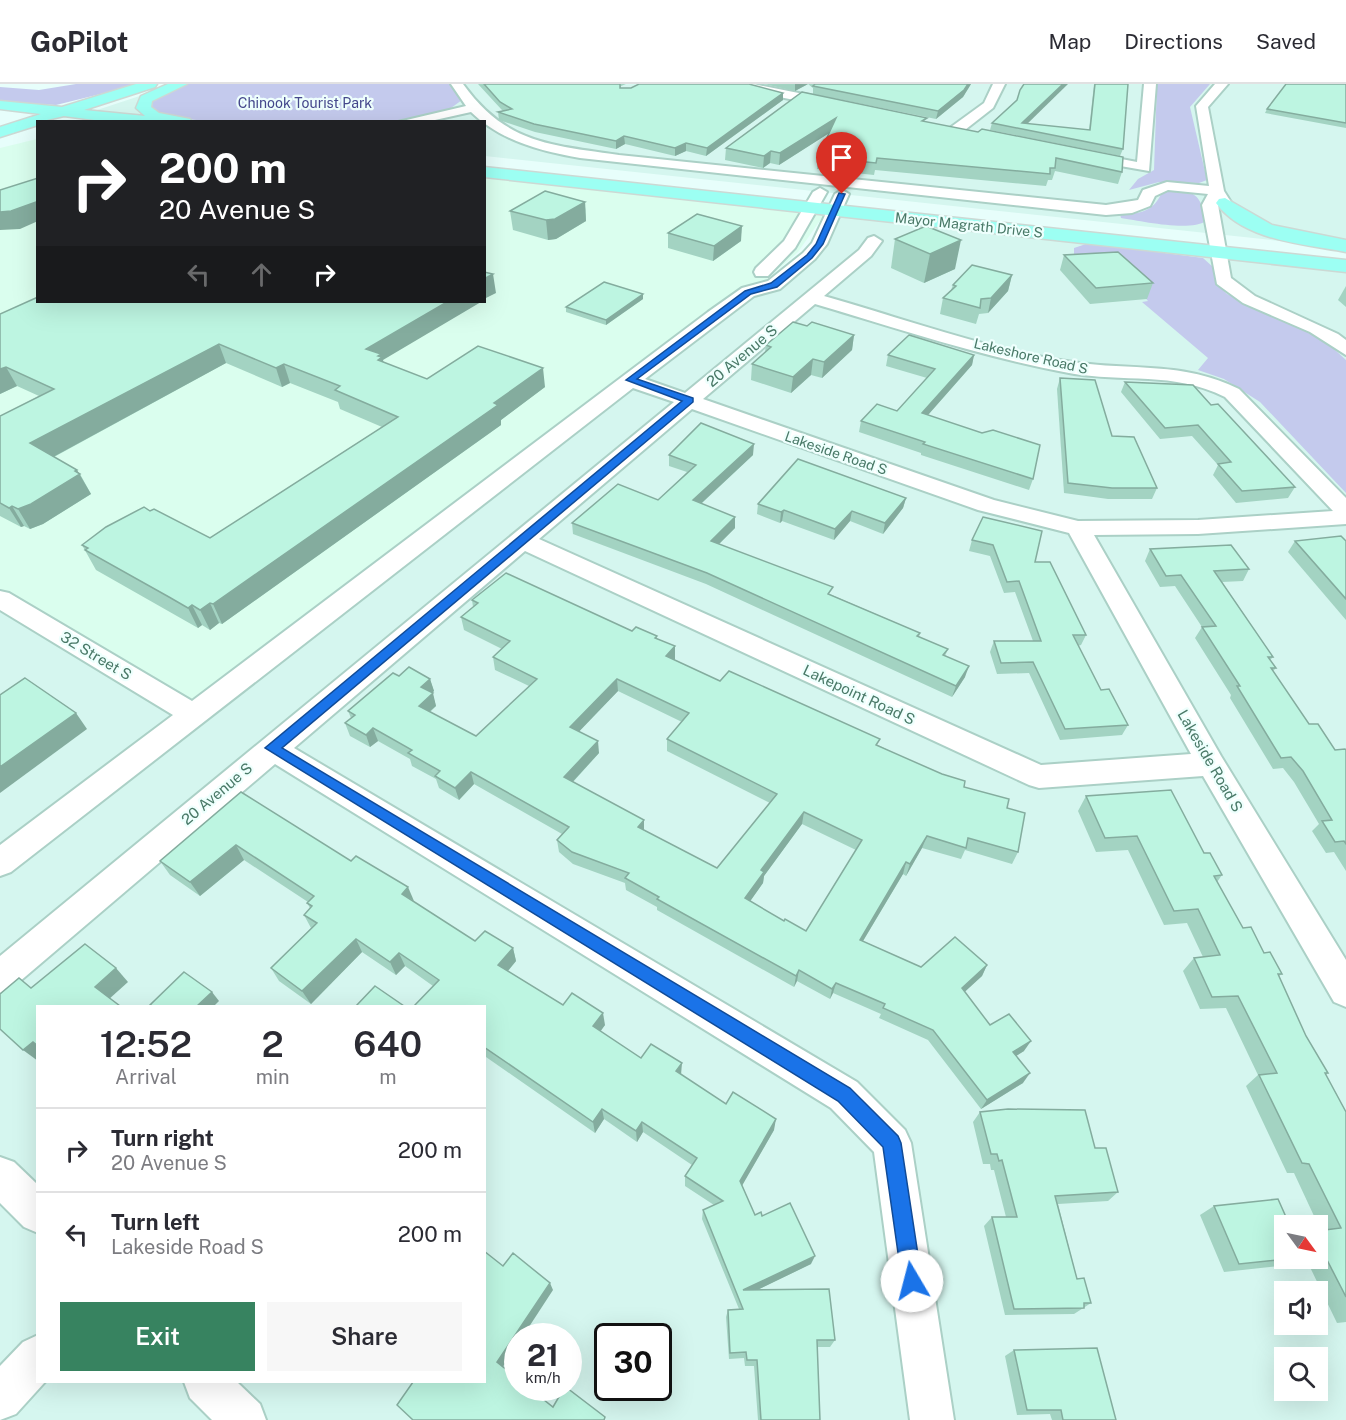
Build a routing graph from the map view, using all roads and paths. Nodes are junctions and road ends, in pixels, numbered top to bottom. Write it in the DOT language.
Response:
graph roads {
  1 [pos="141,84"];
  2 [pos="150,84"];
  3 [pos="178,84"];
  4 [pos="457,84"];
  5 [pos="735,84"];
  6 [pos="816,84"];
  7 [pos="999,84"];
  8 [pos="1150,84"];
  9 [pos="1222,84"];
  10 [pos="798,97"];
  11 [pos="0,104"];
  12 [pos="474,108"];
  13 [pos="852,108"];
  14 [pos="0,112"];
  15 [pos="779,112"];
  16 [pos="84,118"];
  17 [pos="420,119"];
  18 [pos="0,120"];
  19 [pos="44,120"];
  20 [pos="47,120"];
  21 [pos="53,120"];
  22 [pos="61,120"];
  23 [pos="120,120"];
  24 [pos="172,120"];
  25 [pos="36,121"];
  26 [pos="36,124"];
  27 [pos="36,127"];
  28 [pos="0,132"];
  29 [pos="977,134"];
  30 [pos="0,142"];
  31 [pos="20,143"];
  32 [pos="0,148"];
  33 [pos="1074,154"];
  34 [pos="486,156"];
  35 [pos="715,158"];
  36 [pos="701,169"];
  37 [pos="486,172"];
  38 [pos="1221,197"];
  39 [pos="816,200"];
  40 [pos="838,203"];
  41 [pos="1142,226"];
  42 [pos="1162,228"];
  43 [pos="874,241"];
  44 [pos="1227,241"];
  45 [pos="1346,247"];
  46 [pos="1346,266"];
  47 [pos="748,292"];
  48 [pos="812,298"];
  49 [pos="1346,349"];
  50 [pos="630,380"];
  51 [pos="689,400"];
  52 [pos="1346,511"];
  53 [pos="1346,517"];
  54 [pos="1078,528"];
  55 [pos="523,542"];
  56 [pos="0,599"];
  57 [pos="193,714"];
  58 [pos="272,748"];
  59 [pos="1211,764"];
  60 [pos="0,863"];
  61 [pos="0,977"];
  62 [pos="1346,991"];
  63 [pos="0,1176"];
  64 [pos="36,1211"];
  65 [pos="36,1360"];
  66 [pos="207,1383"];
  67 [pos="0,1398"];
  68 [pos="244,1420"];
  69 [pos="932,1420"];
  1 -- 11 [label="main road"];
  2 -- 21 [label="main road"];
  3 -- 16 [label="main road"];
  3 -- 24 [label="main road"];
  4 -- 12 [label="street, Mayor Magrath Drive S"];
  5 -- 10 [label="street"];
  6 -- 10 [label="street"];
  7 -- 29 [label="street"];
  8 -- 33 [label="street"];
  9 -- 38 [label="street"];
  10 -- 13 [label="street"];
  10 -- 15 [label="street"];
  11 -- 20 [label="main road"];
  12 -- 17 [label="street"];
  12 -- 36 [label="street, Mayor Magrath Drive S"];
  14 -- 19 [label="main road"];
  16 -- 22 [label="main road"];
  16 -- 23 [label="main road"];
  18 -- 25 [label="main road"];
  26 -- 28 [label="main road"];
  27 -- 30 [label="main road"];
  31 -- 32 [label="main road"];
  34 -- 39 [label="main road, Mayor Magrath Drive S"];
  35 -- 36 [label="street"];
  36 -- 38 [label="street, Mayor Magrath Drive S"];
  37 -- 39 [label="main road, Mayor Magrath Drive S"];
  38 -- 44 [label="street"];
  38 -- 45 [label="main road"];
  39 -- 40 [label="main road, Mayor Magrath Drive S"];
  39 -- 47 [label="street"];
  40 -- 41 [label="main road, Mayor Magrath Drive S"];
  40 -- 44 [label="main road, Mayor Magrath Drive S"];
  40 -- 47 [label="street"];
  42 -- 44 [label="main road, Mayor Magrath Drive S"];
  43 -- 48 [label="street, 20 Avenue S"];
  44 -- 45 [label="main road, Mayor Magrath Drive S"];
  44 -- 46 [label="main road, Mayor Magrath Drive S"];
  44 -- 49 [label="street"];
  47 -- 50 [label="street"];
  48 -- 51 [label="street, 20 Avenue S"];
  48 -- 52 [label="street, Lakeshore Road S"];
  50 -- 51 [label="street, Lakeside Road S"];
  50 -- 57 [label="street"];
  51 -- 54 [label="street, Lakeside Road S"];
  51 -- 55 [label="street, 20 Avenue S"];
  53 -- 54 [label="street, Lakeside Road S"];
  54 -- 59 [label="street, Lakeside Road S"];
  55 -- 58 [label="street, 20 Avenue S"];
  55 -- 59 [label="street, Lakepoint Road S"];
  56 -- 57 [label="street, 32 Street S"];
  57 -- 60 [label="street"];
  58 -- 61 [label="street, 20 Avenue S"];
  58 -- 69 [label="street"];
  59 -- 62 [label="street, Lakeside Road S"];
  63 -- 64 [label="street"];
  65 -- 67 [label="street"];
  66 -- 68 [label="street"];
}
